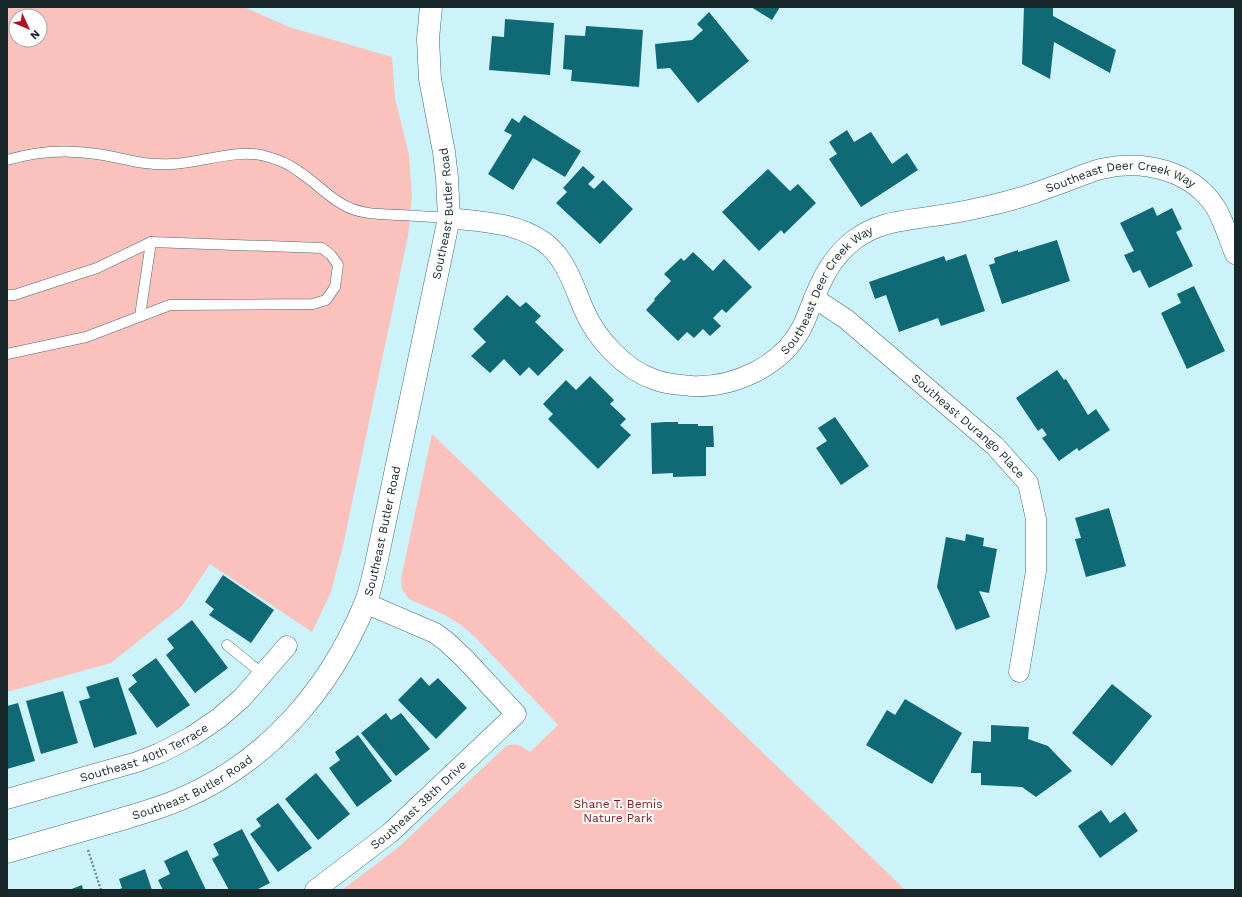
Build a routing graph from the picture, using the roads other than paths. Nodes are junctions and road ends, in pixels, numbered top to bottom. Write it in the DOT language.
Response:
graph roads {
  1 [pos="431,7"];
  2 [pos="7,160"];
  3 [pos="449,218"];
  4 [pos="151,242"];
  5 [pos="1235,254"];
  6 [pos="7,295"];
  7 [pos="814,298"];
  8 [pos="140,316"];
  9 [pos="7,354"];
  10 [pos="365,603"];
  11 [pos="227,645"];
  12 [pos="287,646"];
  13 [pos="1019,672"];
  14 [pos="264,675"];
  15 [pos="7,799"];
  16 [pos="7,852"];
  17 [pos="315,890"];
  1 -- 3 [label="main road, Southeast Butler Road"];
  2 -- 3 [label="lane"];
  3 -- 7 [label="street, Southeast Deer Creek Way"];
  3 -- 10 [label="main road, Southeast Butler Road"];
  4 -- 6 [label="lane"];
  4 -- 8 [label="lane"];
  4 -- 8 [label="lane"];
  5 -- 7 [label="street, Southeast Deer Creek Way"];
  7 -- 13 [label="street, Southeast Durango Place"];
  8 -- 9 [label="lane"];
  10 -- 16 [label="main road, Southeast Butler Road"];
  10 -- 17 [label="street, Southeast 38th Drive"];
  11 -- 14 [label="lane"];
  12 -- 14 [label="street, Southeast 40th Terrace"];
  14 -- 15 [label="street, Southeast 40th Terrace"];
}
